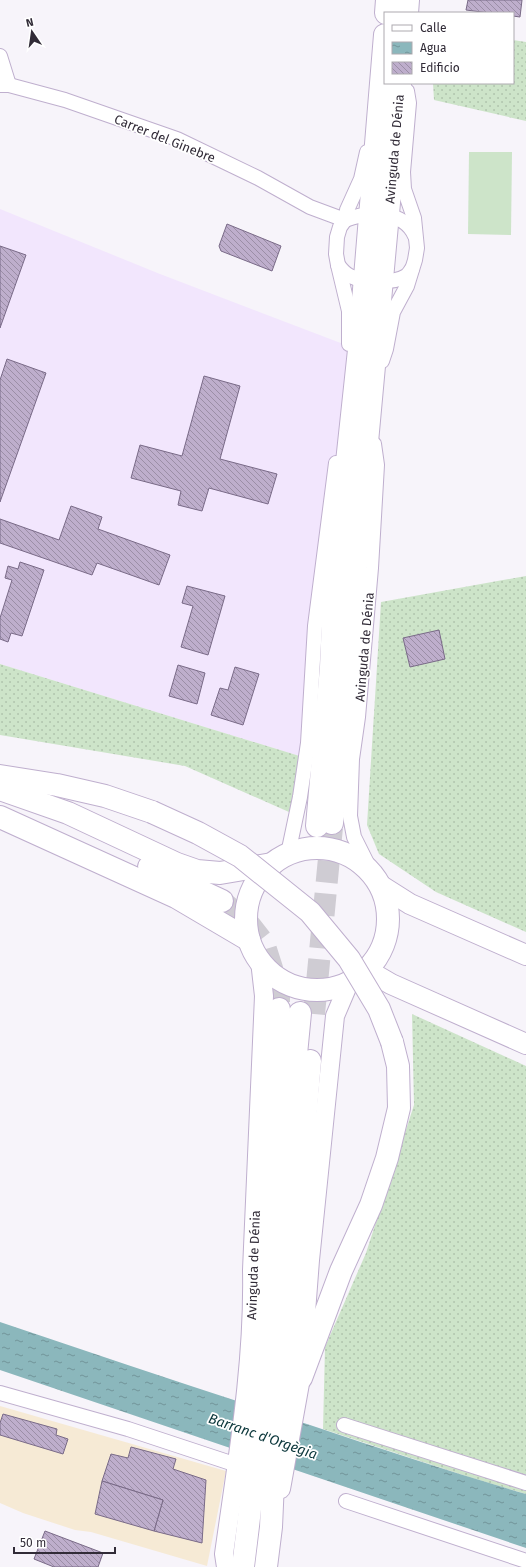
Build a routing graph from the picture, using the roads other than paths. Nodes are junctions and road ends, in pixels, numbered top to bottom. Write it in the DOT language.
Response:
graph roads {
  1 [pos="387,0"];
  2 [pos="408,0"];
  3 [pos="386,12"];
  4 [pos="407,12"];
  5 [pos="384,48"];
  6 [pos="0,56"];
  7 [pos="400,84"];
  8 [pos="404,84"];
  9 [pos="5,85"];
  10 [pos="378,128"];
  11 [pos="379,215"];
  12 [pos="345,220"];
  13 [pos="416,238"];
  14 [pos="338,265"];
  15 [pos="412,269"];
  16 [pos="373,281"];
  17 [pos="374,382"];
  18 [pos="359,408"];
  19 [pos="0,776"];
  20 [pos="0,789"];
  21 [pos="0,800"];
  22 [pos="0,817"];
  23 [pos="324,826"];
  24 [pos="280,859"];
  25 [pos="376,879"];
  26 [pos="222,901"];
  27 [pos="249,940"];
  28 [pos="526,955"];
  29 [pos="260,962"];
  30 [pos="367,970"];
  31 [pos="349,983"];
  32 [pos="278,1009"];
  33 [pos="526,1044"];
  34 [pos="272,1310"];
  35 [pos="301,1378"];
  36 [pos="0,1393"];
  37 [pos="271,1404"];
  38 [pos="344,1425"];
  39 [pos="262,1476"];
  40 [pos="526,1483"];
  41 [pos="346,1501"];
  42 [pos="526,1561"];
  43 [pos="226,1567"];
  44 [pos="243,1567"];
  45 [pos="266,1567"];
  1 -- 3 [label="main road"];
  2 -- 4 [label="main road"];
  5 -- 10 [label="main road, Avinguda de Dénia"];
  6 -- 9 [label="street"];
  7 -- 11 [label="main road, Avinguda de Dénia"];
  8 -- 13 [label="street, Avinguda de Dénia"];
  9 -- 12 [label="street, Carrer del Ginebre"];
  10 -- 11 [label="main road, Avinguda de Dénia"];
  10 -- 12 [label="street, Avinguda de Dénia"];
  11 -- 12 [label="street, Avinguda de Dénia"];
  11 -- 13 [label="street, Avinguda de Dénia"];
  11 -- 16 [label="main road, Avinguda de Dénia"];
  12 -- 14 [label="street, Avinguda de Dénia"];
  13 -- 15 [label="street, Avinguda de Dénia"];
  14 -- 16 [label="street"];
  14 -- 18 [label="street, Avinguda de Dénia"];
  15 -- 16 [label="street"];
  15 -- 17 [label="street, Avinguda de Dénia"];
  16 -- 17 [label="main road, Avinguda de Dénia"];
  16 -- 18 [label="main road, Avinguda de Dénia"];
  17 -- 18 [label="main road, Avinguda de Dénia"];
  18 -- 23 [label="main road, Avinguda de Dénia"];
  18 -- 24 [label="street, Avinguda de Dénia"];
  18 -- 25 [label="street, Avinguda de Dénia"];
  19 -- 35 [label="main road, bridge"];
  20 -- 24 [label="main road"];
  21 -- 26 [label="main road"];
  22 -- 27 [label="main road"];
  24 -- 25 [label="main road"];
  24 -- 27 [label="main road"];
  25 -- 28 [label="main road"];
  25 -- 30 [label="main road"];
  27 -- 29 [label="main road"];
  29 -- 31 [label="main road"];
  29 -- 37 [label="street, Avinguda de Dénia"];
  30 -- 31 [label="main road"];
  30 -- 33 [label="main road"];
  31 -- 35 [label="street"];
  32 -- 34 [label="main road"];
  34 -- 37 [label="main road, Avinguda de Dénia"];
  34 -- 37 [label="main road, Avinguda de Dénia"];
  35 -- 37 [label="street"];
  36 -- 39 [label="street"];
  37 -- 39 [label="main road, Avinguda de Dénia"];
  37 -- 39 [label="street, Avinguda de Dénia"];
  38 -- 40 [label="street"];
  39 -- 43 [label="street, Avinguda de Dénia"];
  39 -- 44 [label="main road, Avinguda de Dénia"];
  39 -- 45 [label="main road, Avinguda de Dénia"];
  41 -- 42 [label="street"];
}
